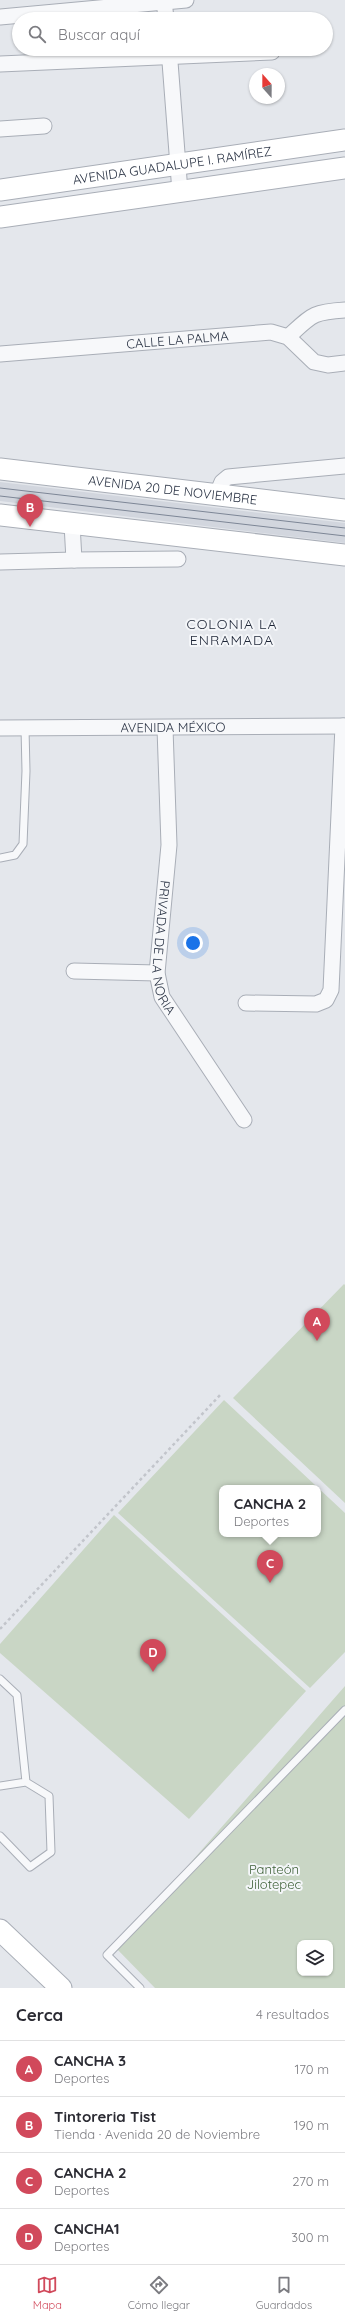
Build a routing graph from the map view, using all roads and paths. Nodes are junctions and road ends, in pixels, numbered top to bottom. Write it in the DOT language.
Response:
graph roads {
  1 [pos="186,0"];
  2 [pos="164,1"];
  3 [pos="51,12"];
  4 [pos="165,12"];
  5 [pos="12,16"];
  6 [pos="0,17"];
  7 [pos="113,56"];
  8 [pos="170,56"];
  9 [pos="0,64"];
  10 [pos="44,126"];
  11 [pos="0,129"];
  12 [pos="345,140"];
  13 [pos="177,164"];
  14 [pos="345,168"];
  15 [pos="0,190"];
  16 [pos="180,192"];
  17 [pos="0,217"];
  18 [pos="345,310"];
  19 [pos="288,337"];
  20 [pos="0,354"];
  21 [pos="345,363"];
  22 [pos="345,466"];
  23 [pos="0,469"];
  24 [pos="217,494"];
  25 [pos="345,510"];
  26 [pos="0,515"];
  27 [pos="72,524"];
  28 [pos="345,556"];
  29 [pos="178,559"];
  30 [pos="74,560"];
  31 [pos="0,562"];
  32 [pos="344,726"];
  33 [pos="0,728"];
  34 [pos="25,728"];
  35 [pos="165,728"];
  36 [pos="0,858"];
  37 [pos="74,971"];
  38 [pos="157,973"];
  39 [pos="246,1003"];
  40 [pos="244,1120"];
  41 [pos="222,1393"];
  42 [pos="0,1629"];
  43 [pos="0,1679"];
  44 [pos="345,1710"];
  45 [pos="26,1782"];
  46 [pos="0,1786"];
  47 [pos="0,1836"];
  48 [pos="0,1930"];
  49 [pos="61,1988"];
  50 [pos="140,1988"];
  1 -- 2 [label="street"];
  2 -- 3 [label="street"];
  2 -- 4 [label="street"];
  5 -- 6 [label="street"];
  7 -- 9 [label="street"];
  8 -- 13 [label="street"];
  10 -- 11 [label="street"];
  12 -- 13 [label="main road, AVENIDA GUADALUPE I. RAMÍREZ"];
  13 -- 15 [label="main road, AVENIDA GUADALUPE I. RAMÍREZ"];
  13 -- 16 [label="street"];
  14 -- 16 [label="main road, AVENIDA GUADALUPE I. RAMÍREZ"];
  16 -- 17 [label="main road, AVENIDA GUADALUPE I. RAMÍREZ"];
  18 -- 19 [label="street"];
  19 -- 20 [label="street, CALLE LA PALMA"];
  19 -- 21 [label="street, CALLE LA PALMA"];
  22 -- 24 [label="street"];
  23 -- 24 [label="main road, AVENIDA 20 DE NOVIEMBRE"];
  24 -- 25 [label="main road, AVENIDA 20 DE NOVIEMBRE"];
  26 -- 27 [label="main road"];
  27 -- 28 [label="main road"];
  27 -- 30 [label="street"];
  29 -- 30 [label="street"];
  30 -- 31 [label="street"];
  32 -- 35 [label="street, AVENIDA MÉXICO"];
  32 -- 39 [label="street"];
  33 -- 34 [label="street, AVENIDA MÉXICO"];
  34 -- 35 [label="street, AVENIDA MÉXICO"];
  34 -- 36 [label="lane"];
  35 -- 38 [label="street, PRIVADA DE LA NORIA"];
  37 -- 38 [label="street"];
  38 -- 40 [label="street, PRIVADA DE LA NORIA"];
  41 -- 42 [label="path"];
  43 -- 45 [label="lane"];
  44 -- 50 [label="lane"];
  45 -- 46 [label="lane"];
  45 -- 47 [label="lane"];
  48 -- 49 [label="main road"];
}
